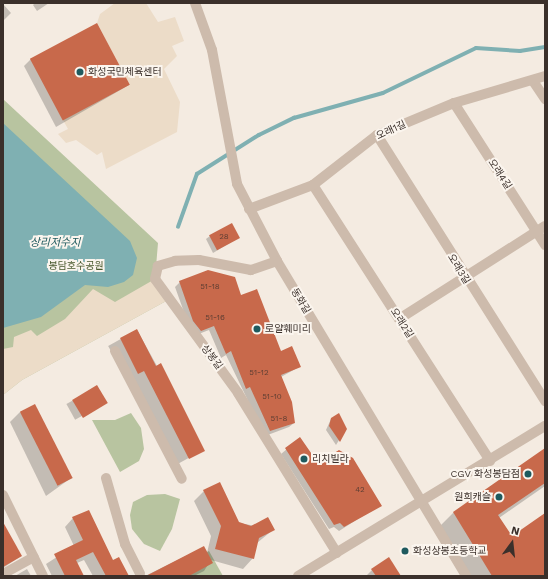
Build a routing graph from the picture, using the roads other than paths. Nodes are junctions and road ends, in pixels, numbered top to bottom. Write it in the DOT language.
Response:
graph roads {
  1 [pos="195,3"];
  2 [pos="545,76"];
  3 [pos="533,81"];
  4 [pos="545,99"];
  5 [pos="454,103"];
  6 [pos="377,135"];
  7 [pos="312,185"];
  8 [pos="249,209"];
  9 [pos="545,226"];
  10 [pos="536,232"];
  11 [pos="545,245"];
  12 [pos="277,261"];
  13 [pos="465,278"];
  14 [pos="399,319"];
  15 [pos="115,351"];
  16 [pos="545,401"];
  17 [pos="545,426"];
  18 [pos="490,461"];
  19 [pos="106,478"];
  20 [pos="182,479"];
  21 [pos="3,495"];
  22 [pos="423,502"];
  23 [pos="337,553"];
  24 [pos="34,557"];
  25 [pos="3,574"];
  26 [pos="140,574"];
  27 [pos="43,576"];
  28 [pos="298,576"];
  29 [pos="466,576"];
  1 -- 8 [label="street, 동화길"];
  2 -- 3 [label="street, 오래1길"];
  3 -- 4 [label="street"];
  3 -- 5 [label="street, 오래1길"];
  5 -- 6 [label="street, 오래1길"];
  5 -- 10 [label="street, 오래4길"];
  6 -- 7 [label="street, 오래1길"];
  6 -- 13 [label="street, 오래3길"];
  7 -- 8 [label="street, 오래1길"];
  7 -- 14 [label="street, 오래2길"];
  8 -- 12 [label="street, 동화길"];
  9 -- 10 [label="street"];
  10 -- 11 [label="street, 오래4길"];
  10 -- 13 [label="street"];
  12 -- 22 [label="street, 동화길"];
  12 -- 23 [label="street, 상봉길"];
  13 -- 14 [label="street"];
  13 -- 16 [label="street, 오래3길"];
  14 -- 18 [label="street, 오래2길"];
  15 -- 20 [label="street"];
  17 -- 18 [label="street"];
  18 -- 22 [label="street"];
  19 -- 26 [label="street"];
  21 -- 24 [label="street"];
  22 -- 23 [label="street"];
  22 -- 29 [label="street, 동화길"];
  23 -- 28 [label="street"];
  24 -- 25 [label="street"];
  24 -- 27 [label="street"];
}
